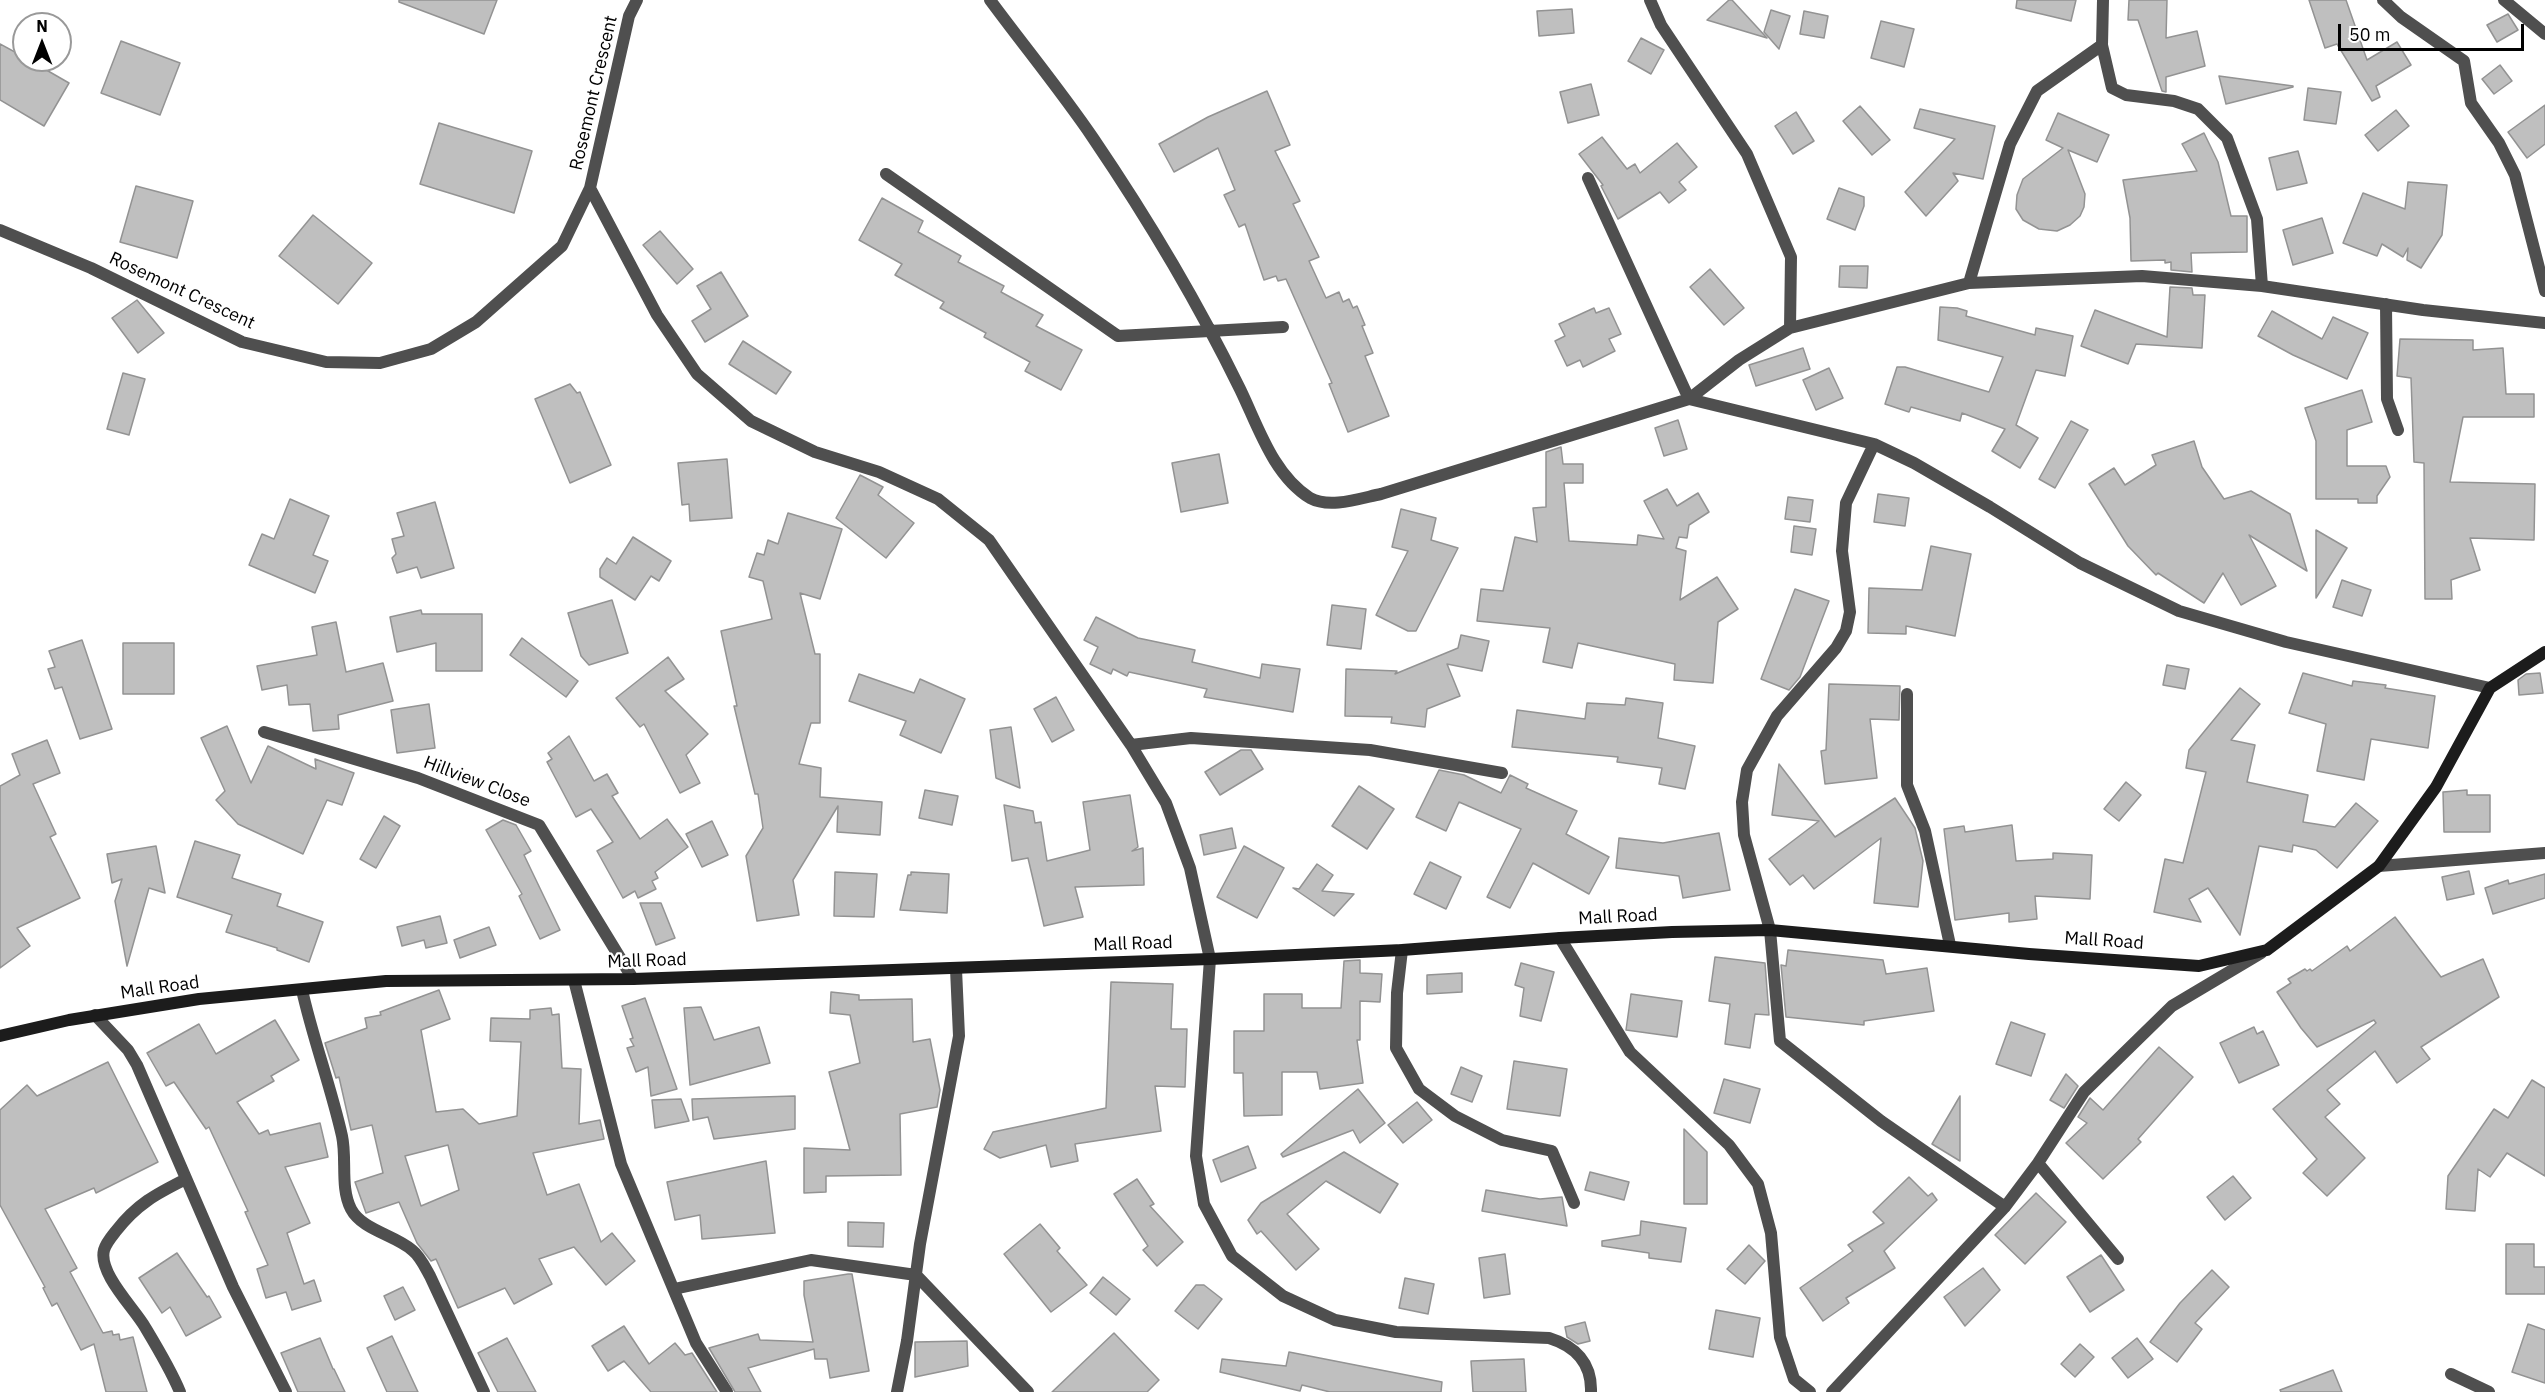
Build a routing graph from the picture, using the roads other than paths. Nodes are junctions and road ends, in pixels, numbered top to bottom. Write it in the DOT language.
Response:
graph roads {
  1 [pos="637,0"];
  2 [pos="990,0"];
  3 [pos="1650,0"];
  4 [pos="2103,0"];
  5 [pos="2383,0"];
  6 [pos="2504,0"];
  7 [pos="2545,34"];
  8 [pos="2102,45"];
  9 [pos="886,174"];
  10 [pos="1588,178"];
  11 [pos="590,188"];
  12 [pos="0,230"];
  13 [pos="1969,283"];
  14 [pos="2262,286"];
  15 [pos="2545,291"];
  16 [pos="2386,304"];
  17 [pos="2545,323"];
  18 [pos="1283,327"];
  19 [pos="1790,328"];
  20 [pos="1212,332"];
  21 [pos="1689,399"];
  22 [pos="2398,430"];
  23 [pos="1874,444"];
  24 [pos="2545,652"];
  25 [pos="2490,687"];
  26 [pos="1907,694"];
  27 [pos="264,732"];
  28 [pos="1131,745"];
  29 [pos="1502,773"];
  30 [pos="2545,853"];
  31 [pos="2379,866"];
  32 [pos="1770,930"];
  33 [pos="1560,938"];
  34 [pos="1950,945"];
  35 [pos="1402,950"];
  36 [pos="2267,950"];
  37 [pos="1210,959"];
  38 [pos="956,969"];
  39 [pos="633,979"];
  40 [pos="574,980"];
  41 [pos="302,990"];
  42 [pos="95,1016"];
  43 [pos="0,1035"];
  44 [pos="2038,1163"];
  45 [pos="186,1179"];
  46 [pos="1574,1203"];
  47 [pos="2005,1207"];
  48 [pos="2118,1258"];
  49 [pos="916,1275"];
  50 [pos="674,1289"];
  51 [pos="2451,1374"];
  52 [pos="180,1392"];
  53 [pos="286,1392"];
  54 [pos="484,1392"];
  55 [pos="727,1392"];
  56 [pos="897,1392"];
  57 [pos="1028,1392"];
  58 [pos="1592,1392"];
  59 [pos="1810,1392"];
  60 [pos="1832,1392"];
  61 [pos="2489,1392"];
  1 -- 11 [label="street, Rosemont Crescent"];
  2 -- 20 [label="street"];
  3 -- 19 [label="street"];
  4 -- 8 [label="street"];
  5 -- 15 [label="street"];
  6 -- 7 [label="street"];
  8 -- 13 [label="street"];
  8 -- 14 [label="street"];
  9 -- 20 [label="street"];
  10 -- 21 [label="street"];
  11 -- 12 [label="street, Rosemont Crescent"];
  11 -- 28 [label="street"];
  13 -- 14 [label="street"];
  13 -- 19 [label="street"];
  14 -- 16 [label="street"];
  16 -- 17 [label="street"];
  16 -- 22 [label="street"];
  18 -- 20 [label="street"];
  19 -- 21 [label="street"];
  20 -- 21 [label="street"];
  21 -- 23 [label="street"];
  23 -- 25 [label="street"];
  23 -- 32 [label="street"];
  24 -- 25 [label="street"];
  25 -- 31 [label="street"];
  26 -- 34 [label="street"];
  27 -- 39 [label="street, Hillview Close"];
  28 -- 29 [label="street"];
  28 -- 37 [label="street"];
  30 -- 31 [label="street"];
  31 -- 36 [label="street"];
  32 -- 33 [label="street, Mall Road"];
  32 -- 34 [label="street, Mall Road"];
  32 -- 47 [label="street"];
  33 -- 35 [label="street, Mall Road"];
  33 -- 59 [label="street"];
  34 -- 36 [label="street, Mall Road"];
  35 -- 37 [label="street, Mall Road"];
  35 -- 46 [label="street"];
  36 -- 44 [label="street"];
  37 -- 38 [label="street, Mall Road"];
  37 -- 58 [label="street"];
  38 -- 39 [label="street, Mall Road"];
  38 -- 49 [label="street"];
  39 -- 40 [label="street, Mall Road"];
  40 -- 41 [label="street, Mall Road"];
  40 -- 50 [label="street"];
  41 -- 42 [label="street, Mall Road"];
  41 -- 54 [label="street"];
  42 -- 43 [label="street, Mall Road"];
  42 -- 45 [label="street"];
  44 -- 47 [label="street"];
  44 -- 48 [label="street"];
  45 -- 52 [label="street"];
  45 -- 53 [label="street"];
  47 -- 60 [label="street"];
  49 -- 50 [label="street"];
  49 -- 56 [label="street"];
  49 -- 57 [label="street"];
  50 -- 55 [label="street"];
  51 -- 61 [label="street"];
}
